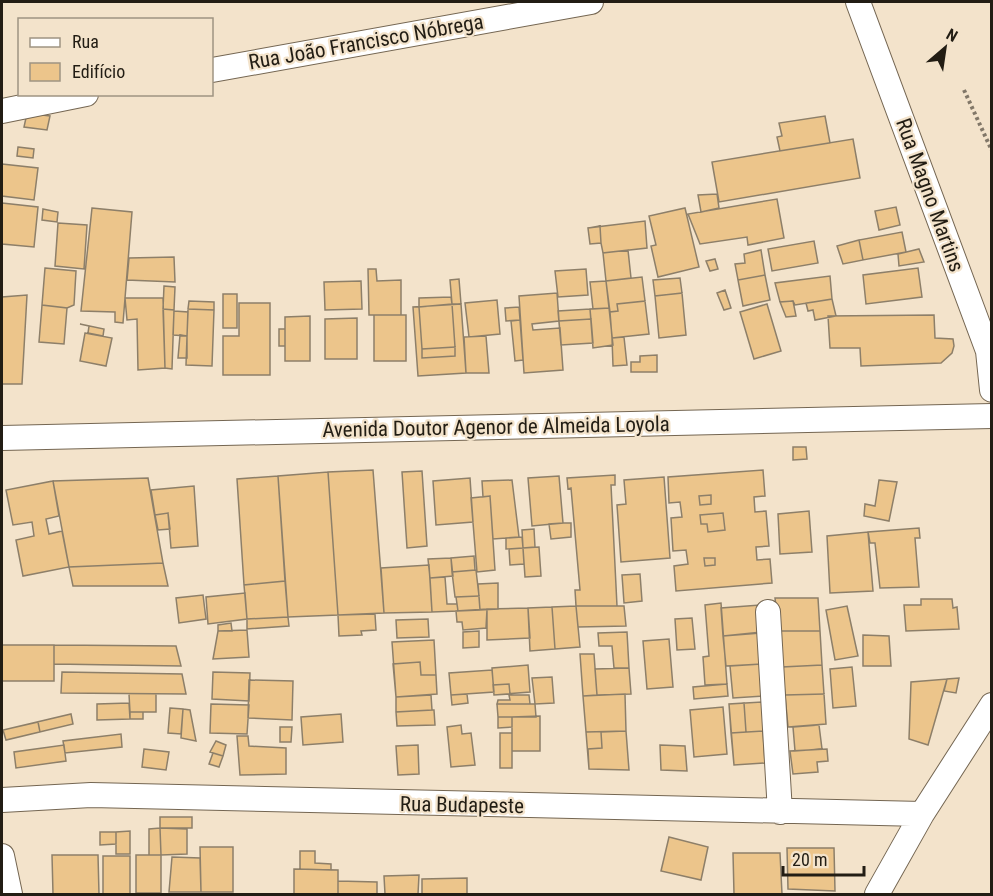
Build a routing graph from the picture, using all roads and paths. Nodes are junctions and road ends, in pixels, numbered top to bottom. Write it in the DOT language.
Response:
graph roads {
  1 [pos="591,2"];
  2 [pos="858,2"];
  3 [pos="213,70"];
  4 [pos="964,90"];
  5 [pos="76,96"];
  6 [pos="2,111"];
  7 [pos="992,151"];
  8 [pos="992,390"];
  9 [pos="992,416"];
  10 [pos="2,438"];
  11 [pos="768,612"];
  12 [pos="992,705"];
  13 [pos="2,800"];
  14 [pos="780,812"];
  15 [pos="922,814"];
  16 [pos="2,856"];
  17 [pos="10,894"];
  18 [pos="877,894"];
  1 -- 3 [label="street, Rua João Francisco Nóbrega"];
  2 -- 8 [label="street, Rua Magno Martins"];
  4 -- 7 [label="path"];
  5 -- 6 [label="street"];
  9 -- 10 [label="street, Avenida Doutor Agenor de Almeida Loyola"];
  11 -- 14 [label="street"];
  12 -- 15 [label="street"];
  13 -- 14 [label="street, Rua Budapeste"];
  14 -- 15 [label="street, Rua Budapeste"];
  15 -- 18 [label="street"];
  16 -- 17 [label="street"];
}
